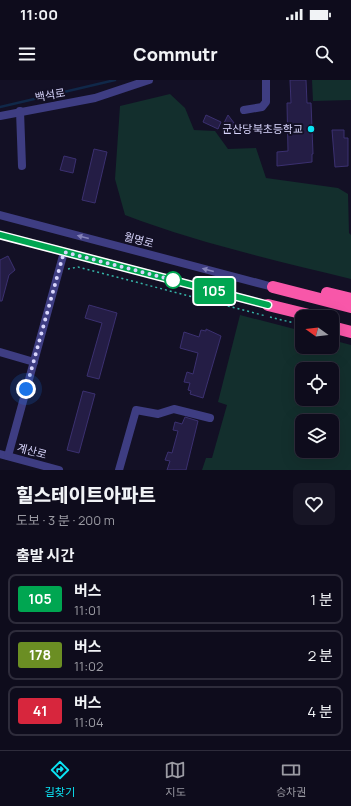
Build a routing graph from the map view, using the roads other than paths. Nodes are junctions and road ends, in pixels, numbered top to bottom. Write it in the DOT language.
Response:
graph roads {
  1 [pos="149,80"];
  2 [pos="266,80"];
  3 [pos="244,110"];
  4 [pos="20,111"];
  5 [pos="0,116"];
  6 [pos="22,166"];
  7 [pos="0,215"];
  8 [pos="0,235"];
  9 [pos="64,252"];
  10 [pos="273,287"];
  11 [pos="351,299"];
  12 [pos="268,305"];
  13 [pos="351,307"];
  14 [pos="295,312"];
  15 [pos="295,315"];
  16 [pos="339,322"];
  17 [pos="351,325"];
  18 [pos="339,329"];
  19 [pos="351,332"];
  20 [pos="0,352"];
  21 [pos="34,362"];
  22 [pos="210,418"];
  23 [pos="4,455"];
  24 [pos="59,470"];
  25 [pos="119,470"];
  1 -- 4 [label="street, 백석로"];
  2 -- 3 [label="street"];
  4 -- 5 [label="street, 백석로"];
  4 -- 6 [label="street"];
  10 -- 7 [label="street, 월명로, one-way"];
  8 -- 9 [label="street"];
  9 -- 12 [label="street"];
  9 -- 21 [label="street"];
  10 -- 11 [label="highway"];
  10 -- 13 [label="highway"];
  12 -- 14 [label="highway"];
  12 -- 15 [label="highway"];
  16 -- 17 [label="highway"];
  18 -- 19 [label="highway"];
  20 -- 21 [label="street"];
  21 -- 23 [label="street"];
  22 -- 25 [label="street"];
  23 -- 24 [label="street, 계산로"];
}
